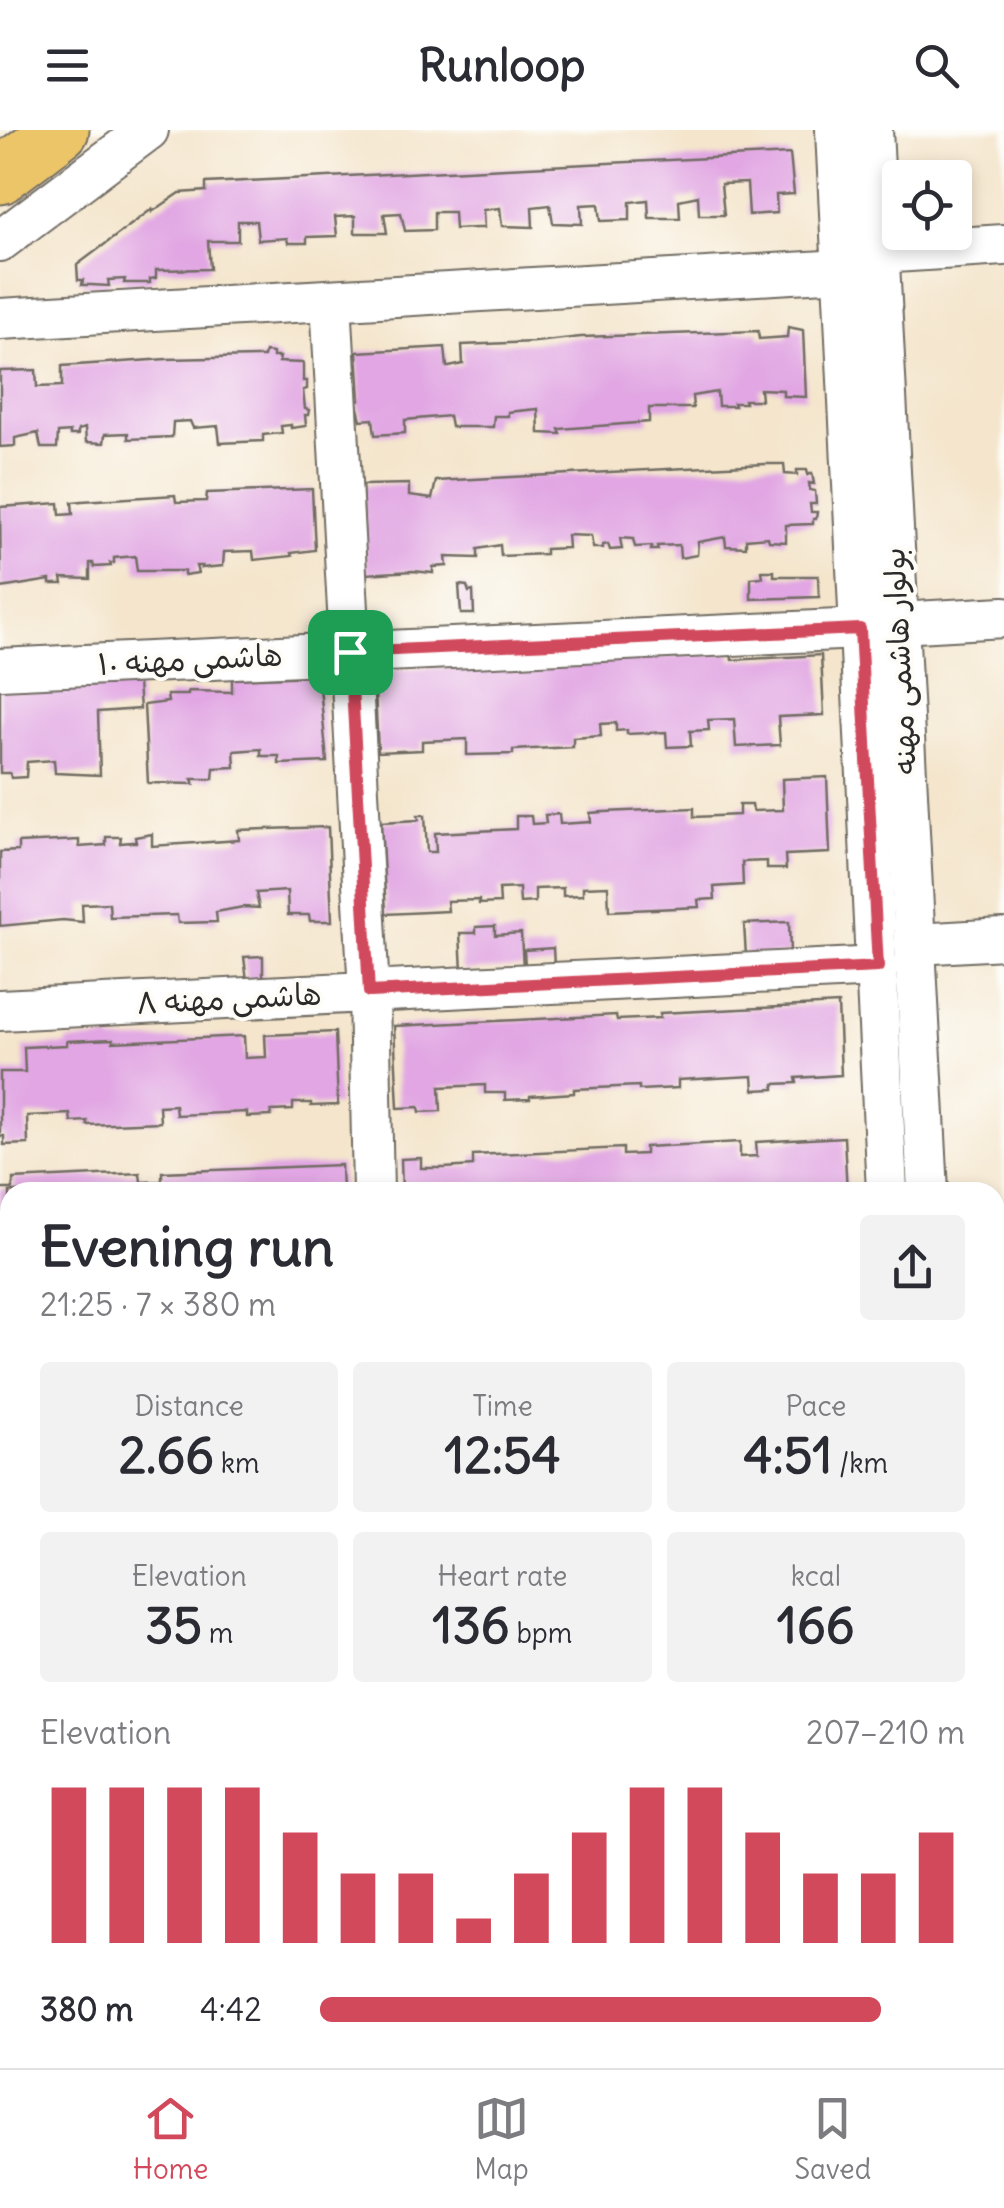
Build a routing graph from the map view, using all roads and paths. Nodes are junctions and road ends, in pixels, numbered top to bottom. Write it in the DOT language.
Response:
graph roads {
  1 [pos="60,130"];
  2 [pos="148,130"];
  3 [pos="836,130"];
  4 [pos="872,130"];
  5 [pos="0,176"];
  6 [pos="0,241"];
  7 [pos="1004,245"];
  8 [pos="879,253"];
  9 [pos="843,270"];
  10 [pos="331,300"];
  11 [pos="0,319"];
  12 [pos="1004,617"];
  13 [pos="879,626"];
  14 [pos="350,652"];
  15 [pos="0,669"];
  16 [pos="1004,940"];
  17 [pos="916,944"];
  18 [pos="878,967"];
  19 [pos="369,992"];
  20 [pos="0,1010"];
  21 [pos="373,1182"];
  22 [pos="887,1182"];
  23 [pos="928,1182"];
  1 -- 5 [label="highway"];
  2 -- 6 [label="street"];
  3 -- 9 [label="street, بولوار هاشمی مهنه"];
  4 -- 8 [label="street, بولوار هاشمی مهنه"];
  7 -- 8 [label="street"];
  8 -- 9 [label="street"];
  8 -- 13 [label="street, بولوار هاشمی مهنه"];
  9 -- 10 [label="street"];
  9 -- 13 [label="street, بولوار هاشمی مهنه"];
  10 -- 11 [label="street"];
  10 -- 14 [label="street"];
  12 -- 13 [label="street, هاشمی مهنه ۱۰"];
  13 -- 14 [label="street, هاشمی مهنه ۱۰"];
  13 -- 17 [label="street, بولوار هاشمی مهنه"];
  13 -- 18 [label="street, بولوار هاشمی مهنه"];
  14 -- 15 [label="street, هاشمی مهنه ۱۰"];
  14 -- 19 [label="street"];
  16 -- 17 [label="street"];
  17 -- 23 [label="street, بولوار هاشمی مهنه"];
  18 -- 19 [label="street, هاشمی مهنه ۸"];
  18 -- 22 [label="street, بولوار هاشمی مهنه"];
  19 -- 20 [label="street, هاشمی مهنه ۸"];
  19 -- 21 [label="street"];
}
